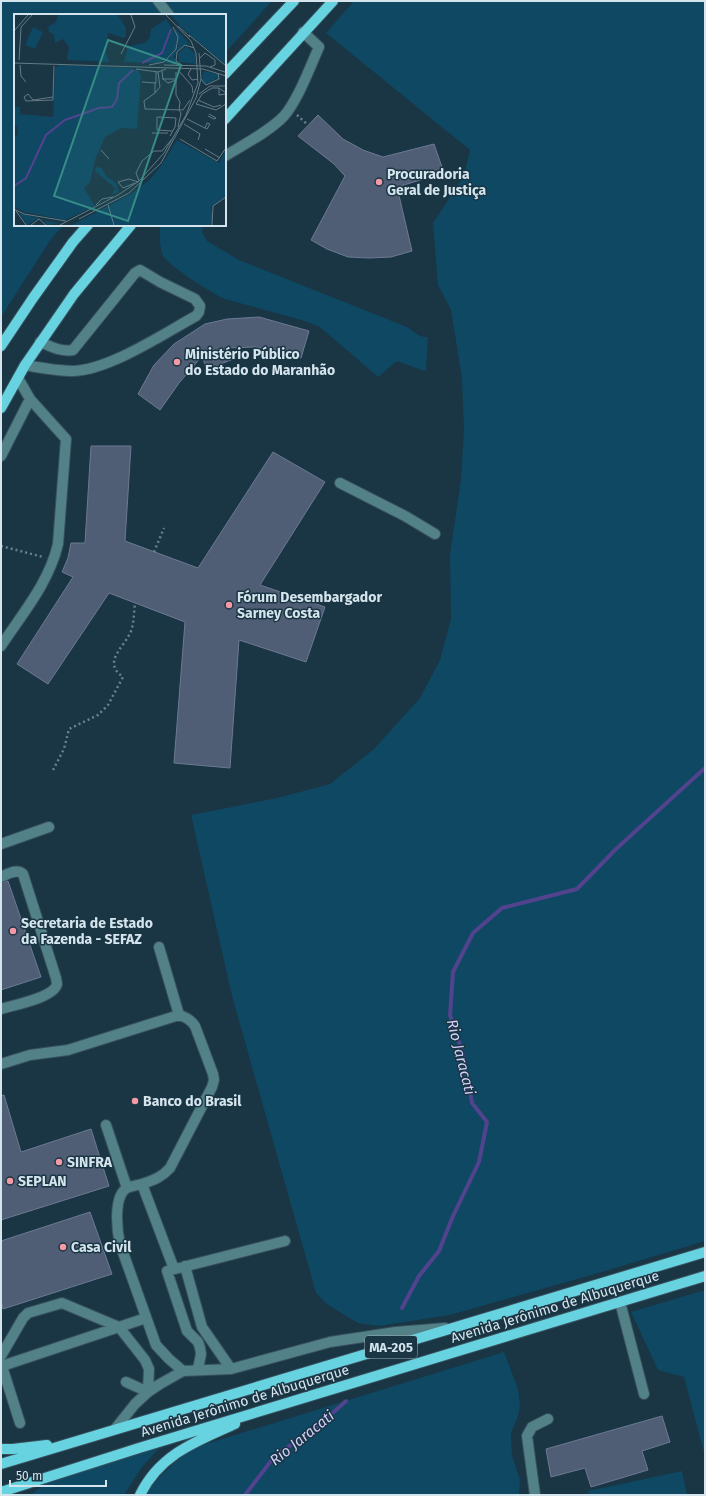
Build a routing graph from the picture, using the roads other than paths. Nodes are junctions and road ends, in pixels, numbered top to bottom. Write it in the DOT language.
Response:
graph roads {
  1 [pos="158,1"];
  2 [pos="294,1"];
  3 [pos="332,1"];
  4 [pos="168,14"];
  5 [pos="303,32"];
  6 [pos="226,73"];
  7 [pos="226,118"];
  8 [pos="226,155"];
  9 [pos="87,226"];
  10 [pos="130,226"];
  11 [pos="40,342"];
  12 [pos="1,346"];
  13 [pos="25,365"];
  14 [pos="18,378"];
  15 [pos="30,400"];
  16 [pos="1,408"];
  17 [pos="1,456"];
  18 [pos="340,483"];
  19 [pos="435,534"];
  20 [pos="1,646"];
  21 [pos="50,827"];
  22 [pos="1,844"];
  23 [pos="1,876"];
  24 [pos="159,947"];
  25 [pos="1,1009"];
  26 [pos="179,1015"];
  27 [pos="1,1064"];
  28 [pos="106,1125"];
  29 [pos="142,1184"];
  30 [pos="127,1188"];
  31 [pos="284,1241"];
  32 [pos="705,1252"];
  33 [pos="186,1266"];
  34 [pos="171,1270"];
  35 [pos="705,1276"];
  36 [pos="620,1302"];
  37 [pos="146,1318"];
  38 [pos="119,1327"];
  39 [pos="456,1327"];
  40 [pos="1,1362"];
  41 [pos="198,1369"];
  42 [pos="231,1369"];
  43 [pos="184,1371"];
  44 [pos="126,1382"];
  45 [pos="148,1392"];
  46 [pos="644,1394"];
  47 [pos="277,1405"];
  48 [pos="548,1419"];
  49 [pos="20,1423"];
  50 [pos="115,1429"];
  51 [pos="76,1441"];
  52 [pos="1,1449"];
  53 [pos="1,1464"];
  54 [pos="1,1492"];
  55 [pos="140,1495"];
  56 [pos="535,1495"];
  1 -- 4 [label="street"];
  2 -- 6 [label="main road"];
  3 -- 5 [label="main road"];
  5 -- 7 [label="main road"];
  5 -- 8 [label="street"];
  9 -- 12 [label="main road"];
  10 -- 11 [label="main road"];
  11 -- 13 [label="main road"];
  11 -- 13 [label="street"];
  13 -- 14 [label="main road"];
  14 -- 15 [label="street"];
  14 -- 16 [label="main road"];
  15 -- 17 [label="street"];
  15 -- 20 [label="street"];
  18 -- 19 [label="street"];
  21 -- 22 [label="street"];
  23 -- 25 [label="street"];
  24 -- 26 [label="street"];
  26 -- 27 [label="street"];
  26 -- 29 [label="street"];
  28 -- 30 [label="street"];
  29 -- 30 [label="street"];
  29 -- 34 [label="street"];
  30 -- 37 [label="street"];
  31 -- 33 [label="street"];
  32 -- 39 [label="main road, Avenida Jerônimo de Albuquerque / MA-205"];
  33 -- 34 [label="street"];
  33 -- 42 [label="street"];
  34 -- 41 [label="street"];
  35 -- 36 [label="main road, Avenida Jerônimo de Albuquerque / MA-205"];
  36 -- 46 [label="street"];
  36 -- 47 [label="main road, Avenida Jerônimo de Albuquerque / MA-205"];
  37 -- 38 [label="street"];
  37 -- 43 [label="street"];
  38 -- 40 [label="street"];
  38 -- 40 [label="street"];
  38 -- 45 [label="street"];
  39 -- 42 [label="street"];
  39 -- 50 [label="main road, Avenida Jerônimo de Albuquerque / MA-205"];
  40 -- 49 [label="street"];
  41 -- 42 [label="street"];
  41 -- 43 [label="street"];
  43 -- 45 [label="street"];
  44 -- 45 [label="street"];
  45 -- 50 [label="street"];
  47 -- 54 [label="main road, Avenida Jerônimo de Albuquerque / MA-205"];
  47 -- 55 [label="main road"];
  48 -- 56 [label="street"];
  50 -- 51 [label="main road, Avenida Jerônimo de Albuquerque / MA-205"];
  51 -- 52 [label="main road"];
  51 -- 53 [label="main road, Avenida Jerônimo de Albuquerque / MA-205"];
}
